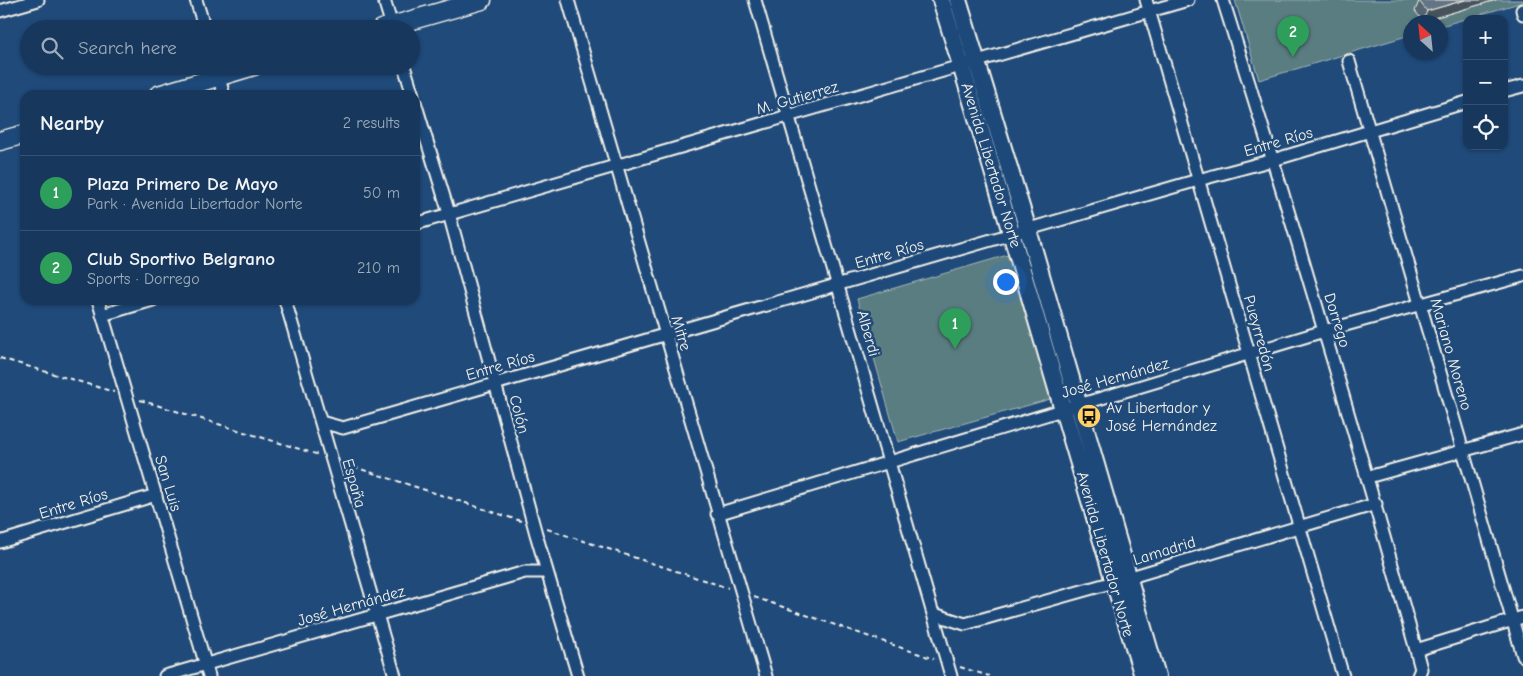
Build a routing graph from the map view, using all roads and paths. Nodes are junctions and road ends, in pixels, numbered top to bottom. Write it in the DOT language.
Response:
graph roads {
  1 [pos="38,0"];
  2 [pos="196,0"];
  3 [pos="384,0"];
  4 [pos="482,0"];
  5 [pos="568,0"];
  6 [pos="755,0"];
  7 [pos="941,0"];
  8 [pos="958,0"];
  9 [pos="1188,0"];
  10 [pos="1224,0"];
  11 [pos="1148,6"];
  12 [pos="0,11"];
  13 [pos="202,20"];
  14 [pos="387,20"];
  15 [pos="415,20"];
  16 [pos="1349,61"];
  17 [pos="970,64"];
  18 [pos="209,75"];
  19 [pos="218,75"];
  20 [pos="407,75"];
  21 [pos="1523,86"];
  22 [pos="171,90"];
  23 [pos="222,90"];
  24 [pos="411,90"];
  25 [pos="1508,91"];
  26 [pos="1463,103"];
  27 [pos="789,116"];
  28 [pos="420,118"];
  29 [pos="1369,130"];
  30 [pos="20,135"];
  31 [pos="0,141"];
  32 [pos="1273,160"];
  33 [pos="616,166"];
  34 [pos="1198,180"];
  35 [pos="449,214"];
  36 [pos="420,223"];
  37 [pos="1020,232"];
  38 [pos="1523,276"];
  39 [pos="838,284"];
  40 [pos="1421,304"];
  41 [pos="99,305"];
  42 [pos="136,305"];
  43 [pos="286,305"];
  44 [pos="102,315"];
  45 [pos="1324,331"];
  46 [pos="666,334"];
  47 [pos="1249,354"];
  48 [pos="0,358"];
  49 [pos="495,383"];
  50 [pos="125,396"];
  51 [pos="1071,407"];
  52 [pos="321,422"];
  53 [pos="1523,434"];
  54 [pos="1463,450"];
  55 [pos="331,459"];
  56 [pos="889,463"];
  57 [pos="1368,477"];
  58 [pos="156,495"];
  59 [pos="1376,504"];
  60 [pos="718,514"];
  61 [pos="534,525"];
  62 [pos="1300,526"];
  63 [pos="0,542"];
  64 [pos="547,572"];
  65 [pos="1121,580"];
  66 [pos="740,592"];
  67 [pos="934,614"];
  68 [pos="377,615"];
  69 [pos="1518,619"];
  70 [pos="1416,650"];
  71 [pos="1523,656"];
  72 [pos="206,664"];
  73 [pos="948,664"];
  74 [pos="166,676"];
  75 [pos="209,676"];
  76 [pos="395,676"];
  77 [pos="578,676"];
  78 [pos="766,676"];
  79 [pos="952,676"];
  80 [pos="989,676"];
  81 [pos="1142,676"];
  82 [pos="1157,676"];
  83 [pos="1343,676"];
  84 [pos="1418,676"];
  1 -- 12 [label="street"];
  2 -- 13 [label="street"];
  3 -- 14 [label="street"];
  4 -- 15 [label="main road"];
  5 -- 33 [label="street, Mitre"];
  6 -- 27 [label="street, Alberdi"];
  7 -- 17 [label="main road, Avenida Libertador Norte"];
  8 -- 17 [label="main road, Avenida Libertador Norte"];
  9 -- 11 [label="street, M. Gutierrez"];
  10 -- 32 [label="street, Dorrego"];
  11 -- 17 [label="street, M. Gutierrez"];
  11 -- 34 [label="street, Pueyrredón"];
  16 -- 29 [label="street, Mariano Moreno"];
  17 -- 27 [label="street, M. Gutierrez"];
  17 -- 37 [label="main road, Avenida Libertador Norte"];
  18 -- 22 [label="main road"];
  19 -- 23 [label="street"];
  20 -- 24 [label="street"];
  21 -- 25 [label="street"];
  26 -- 29 [label="street, Entre Ríos"];
  27 -- 33 [label="street, M. Gutierrez"];
  27 -- 39 [label="street, Alberdi"];
  28 -- 35 [label="street, Colón"];
  29 -- 32 [label="street, Entre Ríos"];
  29 -- 40 [label="street, Mariano Moreno"];
  30 -- 31 [label="main road"];
  32 -- 34 [label="street, Entre Ríos"];
  32 -- 45 [label="street, Dorrego"];
  33 -- 35 [label="street, M. Gutierrez"];
  33 -- 46 [label="street, Mitre"];
  34 -- 37 [label="street, Entre Ríos"];
  34 -- 47 [label="street, Pueyrredón"];
  35 -- 36 [label="street, M. Gutierrez"];
  35 -- 49 [label="street, Colón"];
  37 -- 39 [label="street, Entre Ríos"];
  37 -- 51 [label="main road, Avenida Libertador Norte"];
  38 -- 40 [label="street, José Hernández"];
  39 -- 46 [label="street, Entre Ríos"];
  39 -- 56 [label="street, Alberdi"];
  40 -- 45 [label="street, José Hernández"];
  40 -- 54 [label="street, Mariano Moreno"];
  41 -- 44 [label="street, San Luis"];
  42 -- 44 [label="street"];
  43 -- 52 [label="street, España"];
  44 -- 50 [label="street, San Luis"];
  45 -- 47 [label="street, José Hernández"];
  45 -- 57 [label="street, Dorrego"];
  46 -- 49 [label="street, Entre Ríos"];
  46 -- 60 [label="street, Mitre"];
  47 -- 51 [label="street, José Hernández"];
  47 -- 62 [label="street, Pueyrredón"];
  48 -- 50 [label="path"];
  49 -- 52 [label="street, Entre Ríos"];
  49 -- 61 [label="street, Colón"];
  50 -- 55 [label="path"];
  50 -- 58 [label="street, San Luis"];
  51 -- 56 [label="street, José Hernández"];
  51 -- 65 [label="main road, Avenida Libertador Norte"];
  52 -- 55 [label="street, España"];
  53 -- 54 [label="street"];
  54 -- 57 [label="street"];
  54 -- 69 [label="street, Mariano Moreno"];
  55 -- 61 [label="path"];
  55 -- 68 [label="street, España"];
  56 -- 60 [label="street, José Hernández"];
  56 -- 67 [label="street, Alberdi"];
  57 -- 59 [label="street, Dorrego"];
  58 -- 63 [label="street, Entre Ríos"];
  58 -- 72 [label="street, San Luis"];
  59 -- 62 [label="street, Lamadrid"];
  59 -- 70 [label="street, Dorrego"];
  60 -- 66 [label="street, Mitre"];
  61 -- 64 [label="street, Colón"];
  61 -- 66 [label="path"];
  62 -- 65 [label="street, Lamadrid"];
  62 -- 83 [label="street, Pueyrredón"];
  64 -- 68 [label="street, José Hernández"];
  64 -- 77 [label="street, Colón"];
  65 -- 67 [label="street, Lamadrid"];
  65 -- 81 [label="main road, Avenida Libertador Norte"];
  65 -- 82 [label="main road, Avenida Libertador Norte"];
  66 -- 73 [label="path"];
  66 -- 78 [label="street, Mitre"];
  67 -- 73 [label="street, Alberdi"];
  68 -- 72 [label="street, José Hernández"];
  68 -- 76 [label="street, España"];
  69 -- 70 [label="street"];
  69 -- 71 [label="street, Mariano Moreno"];
  70 -- 84 [label="street, Dorrego"];
  72 -- 74 [label="street, José Hernández"];
  72 -- 75 [label="street, San Luis"];
  73 -- 79 [label="street, Alberdi"];
  73 -- 80 [label="path"];
}
